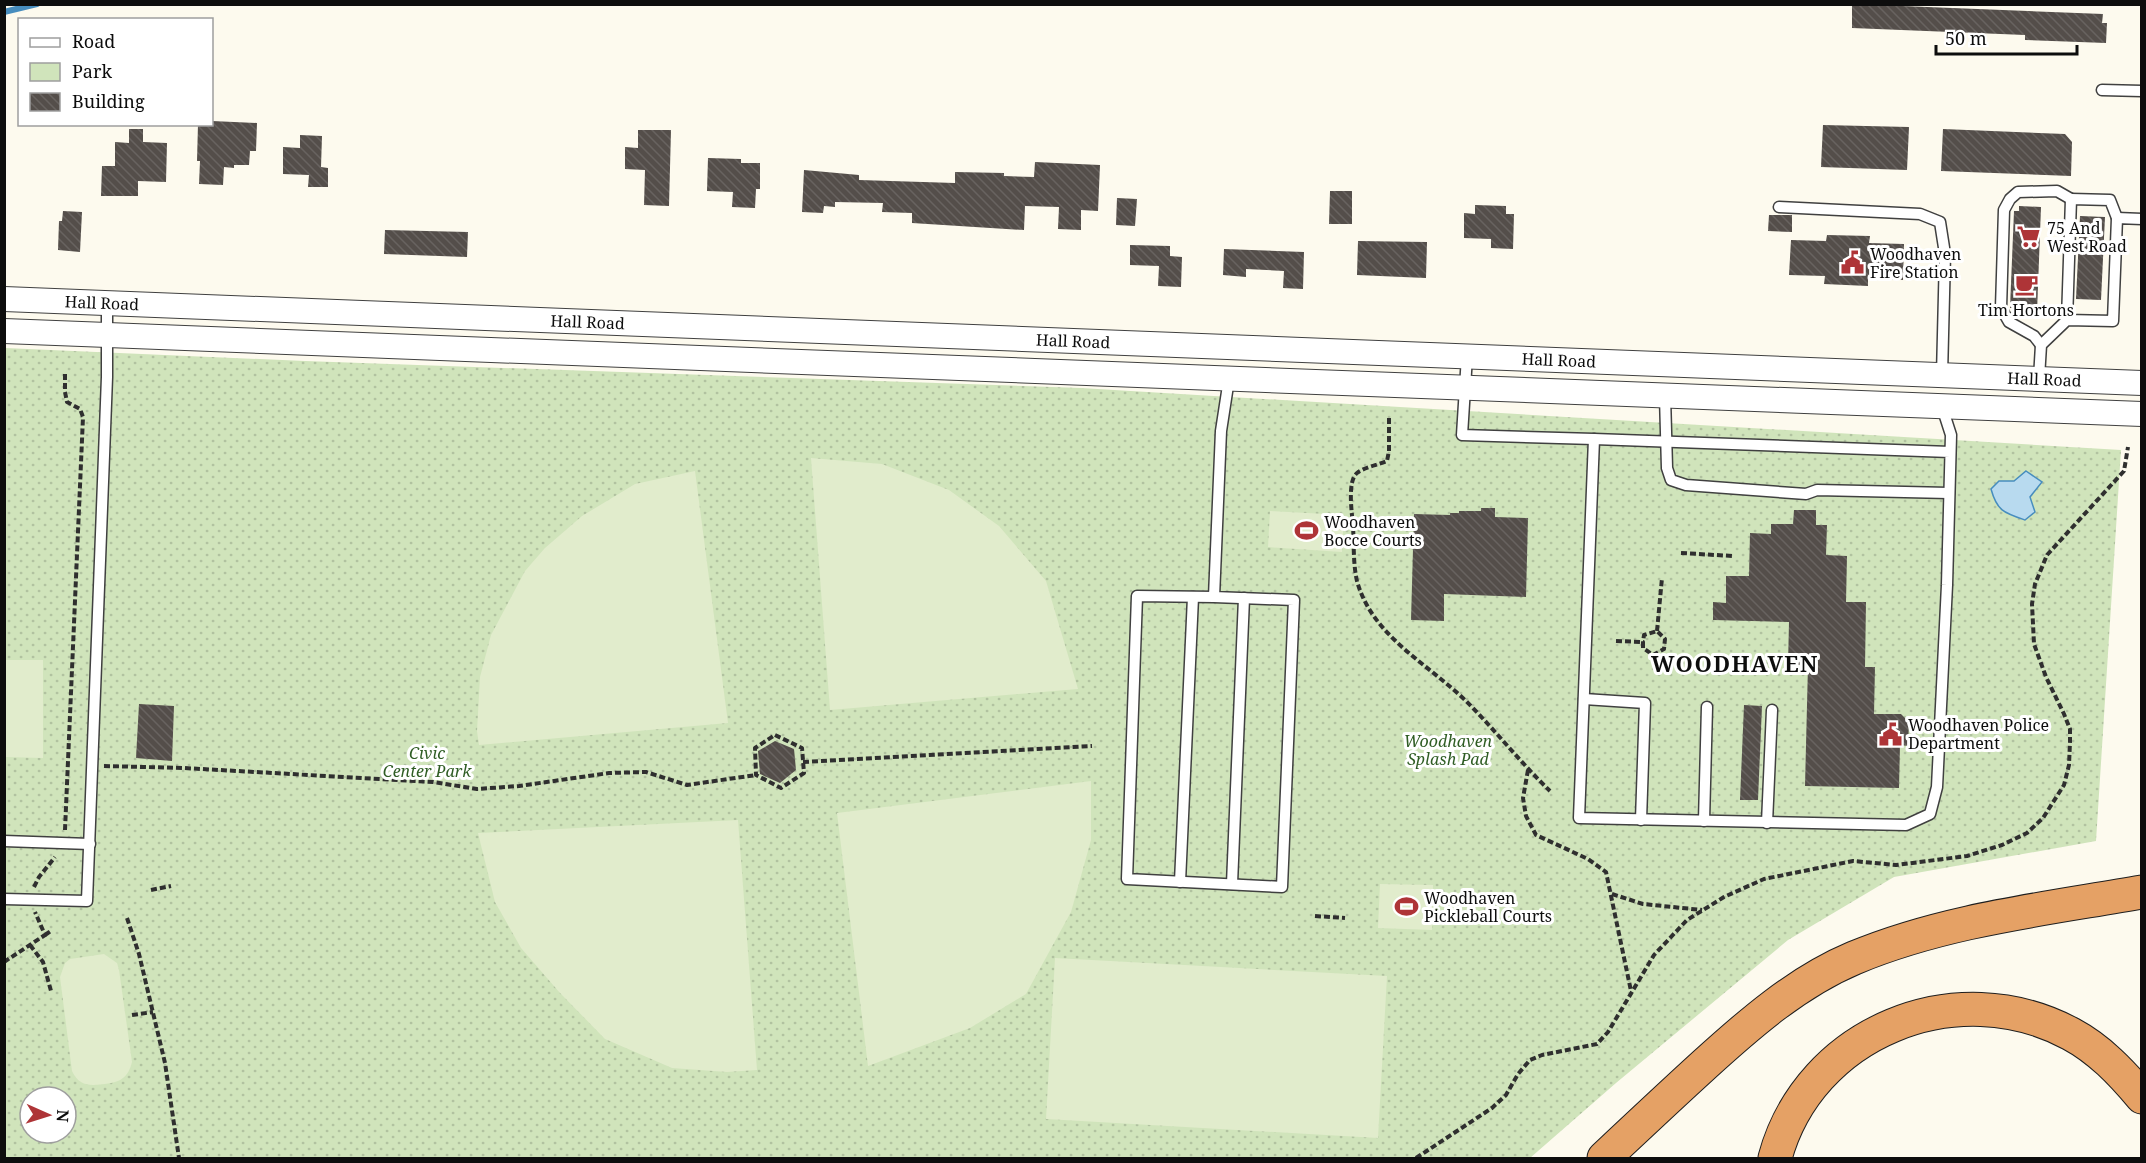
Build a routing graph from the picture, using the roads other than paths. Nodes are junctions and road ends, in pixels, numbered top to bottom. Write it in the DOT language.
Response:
graph roads {
  1 [pos="2102,90"];
  2 [pos="2142,91"];
  3 [pos="2071,199"];
  4 [pos="1779,207"];
  5 [pos="2117,218"];
  6 [pos="2142,219"];
  7 [pos="4,299"];
  8 [pos="107,304"];
  9 [pos="2067,320"];
  10 [pos="4,331"];
  11 [pos="837,331"];
  12 [pos="106,335"];
  13 [pos="2041,345"];
  14 [pos="1230,346"];
  15 [pos="1467,356"];
  16 [pos="836,363"];
  17 [pos="1666,363"];
  18 [pos="1942,375"];
  19 [pos="2039,378"];
  20 [pos="1228,379"];
  21 [pos="2142,382"];
  22 [pos="1465,388"];
  23 [pos="1665,395"];
  24 [pos="1942,407"];
  25 [pos="2038,410"];
  26 [pos="2142,414"];
  27 [pos="1594,439"];
  28 [pos="1666,442"];
  29 [pos="1950,452"];
  30 [pos="1949,494"];
  31 [pos="1192,597"];
  32 [pos="1214,597"];
  33 [pos="1244,598"];
  34 [pos="1584,699"];
  35 [pos="1707,707"];
  36 [pos="1772,710"];
  37 [pos="1641,820"];
  38 [pos="1704,821"];
  39 [pos="1767,823"];
  40 [pos="4,841"];
  41 [pos="90,844"];
  42 [pos="1179,882"];
  43 [pos="1232,884"];
  44 [pos="2142,892"];
  45 [pos="4,899"];
  46 [pos="2142,1096"];
  47 [pos="1604,1158"];
  48 [pos="1775,1158"];
  1 -- 2 [label="lane"];
  3 -- 5 [label="lane"];
  3 -- 9 [label="lane"];
  3 -- 13 [label="lane"];
  4 -- 18 [label="lane"];
  5 -- 6 [label="lane"];
  5 -- 9 [label="lane"];
  7 -- 8 [label="street, Hall Road"];
  8 -- 11 [label="street, Hall Road"];
  8 -- 12 [label="lane"];
  9 -- 13 [label="lane"];
  10 -- 12 [label="street, Hall Road"];
  11 -- 14 [label="street, Hall Road"];
  11 -- 16 [label="street"];
  12 -- 16 [label="street, Hall Road"];
  12 -- 41 [label="lane"];
  13 -- 19 [label="lane"];
  14 -- 15 [label="street, Hall Road"];
  14 -- 20 [label="street"];
  15 -- 17 [label="street, Hall Road"];
  15 -- 22 [label="lane"];
  16 -- 20 [label="street, Hall Road"];
  17 -- 18 [label="street, Hall Road"];
  17 -- 23 [label="street"];
  18 -- 19 [label="street, Hall Road"];
  18 -- 24 [label="street"];
  19 -- 21 [label="street, Hall Road"];
  19 -- 25 [label="street"];
  20 -- 22 [label="street, Hall Road"];
  20 -- 32 [label="lane"];
  22 -- 23 [label="street, Hall Road"];
  22 -- 27 [label="lane"];
  23 -- 24 [label="street, Hall Road"];
  23 -- 28 [label="lane"];
  24 -- 25 [label="street, Hall Road"];
  24 -- 29 [label="lane"];
  25 -- 26 [label="street, Hall Road"];
  27 -- 28 [label="lane"];
  27 -- 34 [label="lane"];
  28 -- 29 [label="lane"];
  28 -- 30 [label="lane"];
  29 -- 30 [label="lane"];
  30 -- 39 [label="lane"];
  31 -- 32 [label="lane"];
  31 -- 42 [label="lane"];
  31 -- 42 [label="lane"];
  32 -- 33 [label="lane"];
  33 -- 43 [label="lane"];
  33 -- 43 [label="lane"];
  34 -- 37 [label="lane"];
  34 -- 37 [label="lane"];
  35 -- 38 [label="lane"];
  36 -- 39 [label="lane"];
  37 -- 38 [label="lane"];
  38 -- 39 [label="lane"];
  40 -- 41 [label="lane"];
  41 -- 45 [label="lane"];
  42 -- 43 [label="lane"];
  44 -- 47 [label="highway"];
  46 -- 48 [label="highway"];
}
